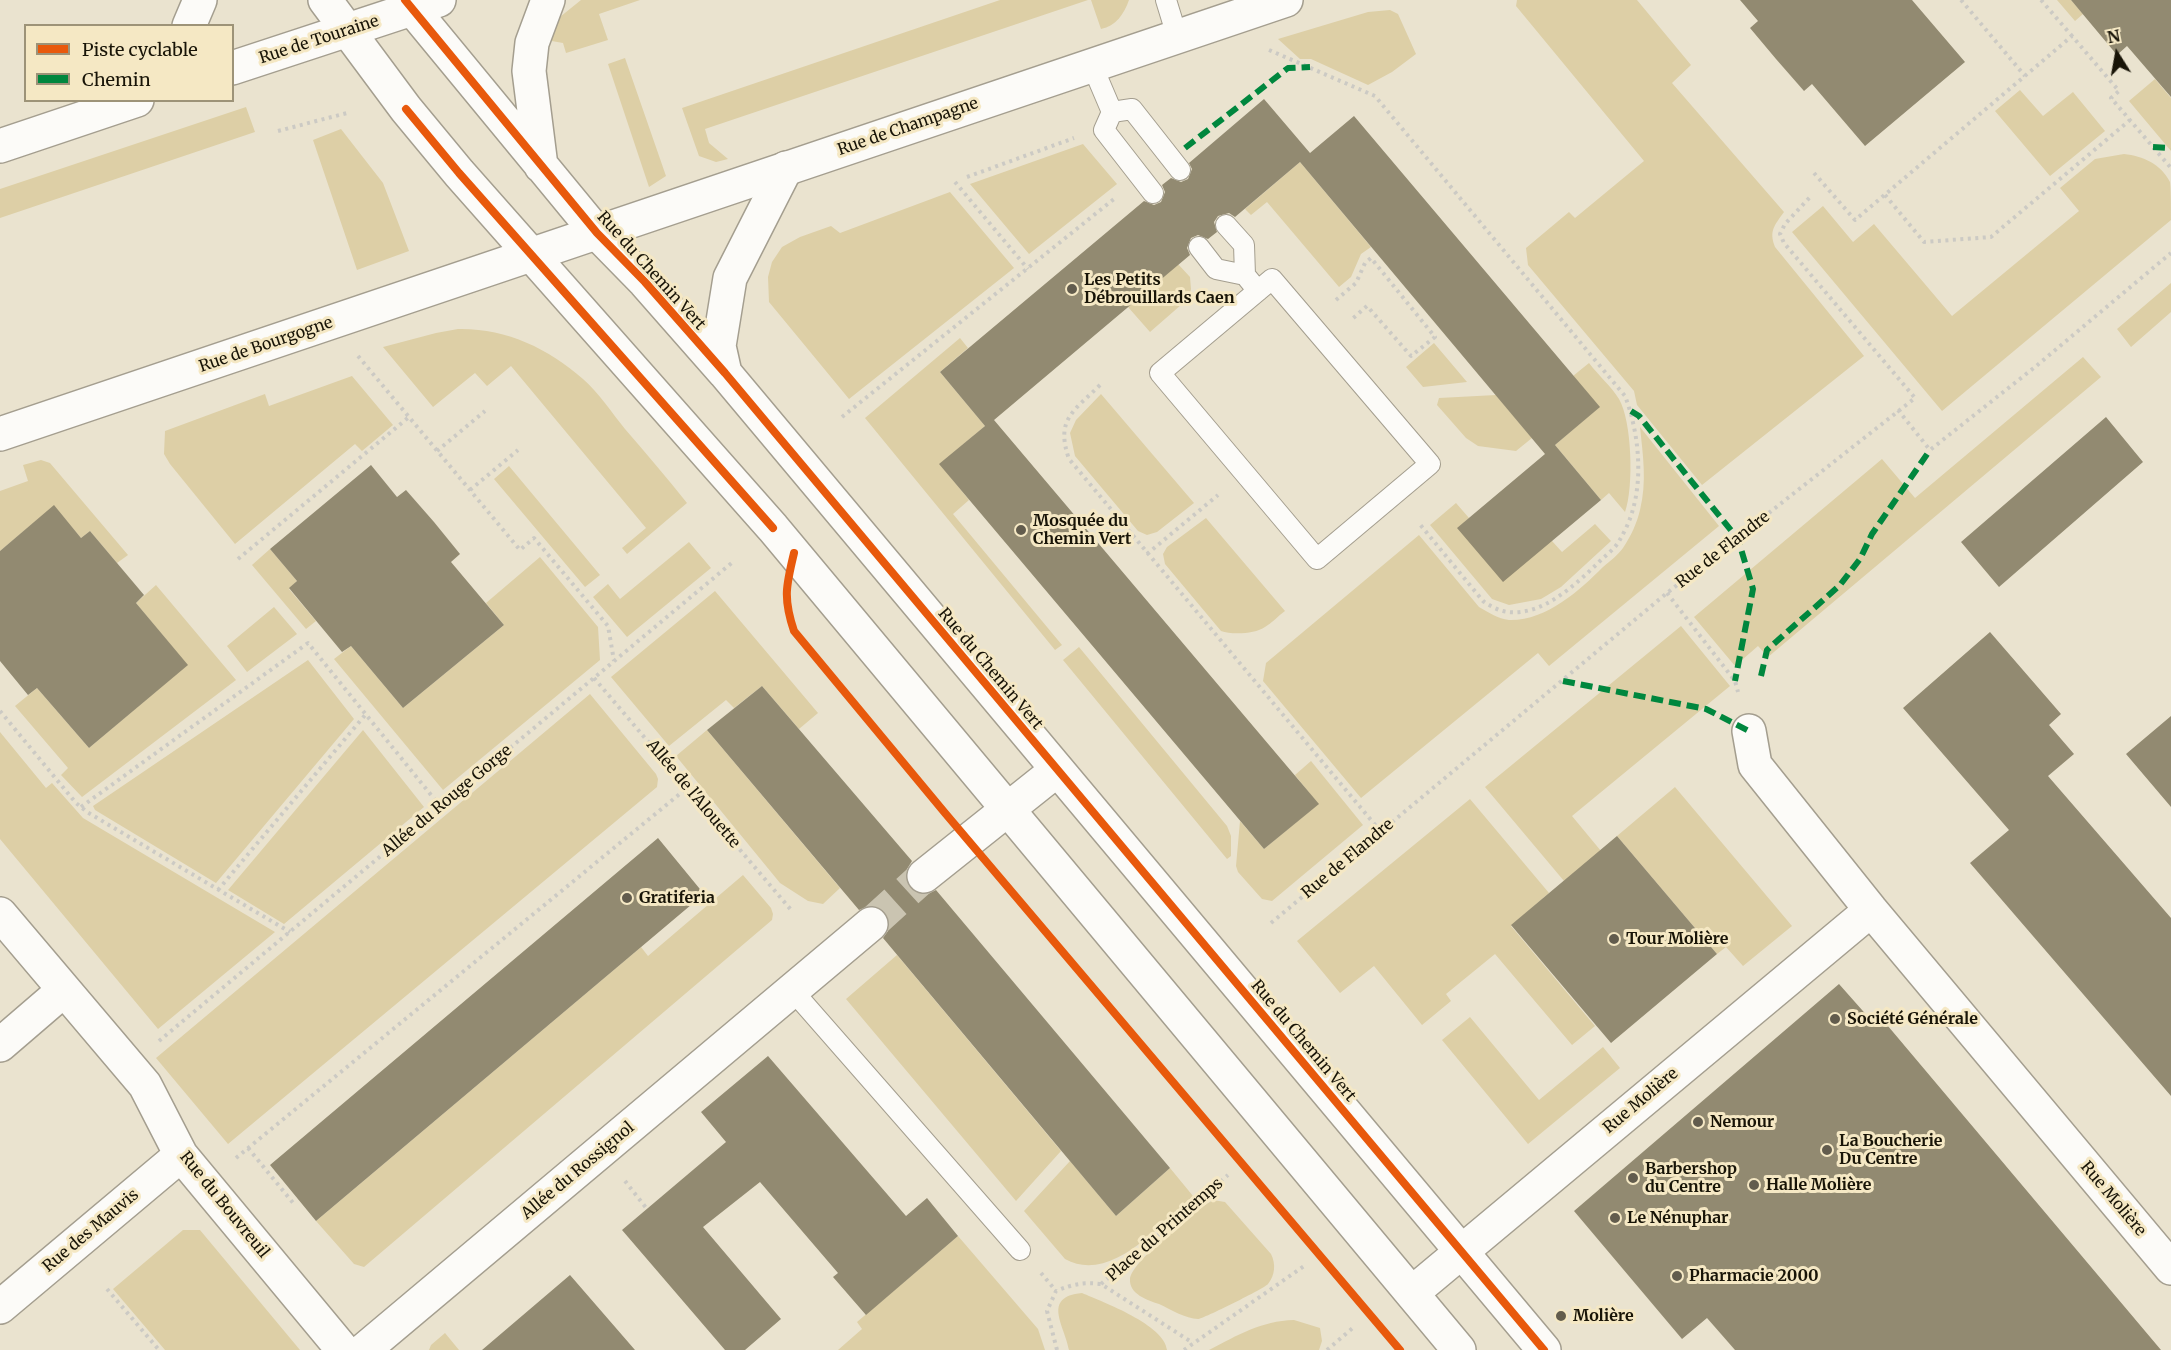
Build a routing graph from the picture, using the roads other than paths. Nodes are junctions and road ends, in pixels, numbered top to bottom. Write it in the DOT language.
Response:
graph roads {
  1 [pos="200,0"];
  2 [pos="326,0"];
  3 [pos="548,0"];
  4 [pos="1166,0"];
  5 [pos="1286,0"];
  6 [pos="419,3"];
  7 [pos="190,24"];
  8 [pos="348,30"];
  9 [pos="1178,36"];
  10 [pos="1092,65"];
  11 [pos="234,67"];
  12 [pos="134,102"];
  13 [pos="1112,112"];
  14 [pos="0,146"];
  15 [pos="541,166"];
  16 [pos="786,168"];
  17 [pos="1180,170"];
  18 [pos="1153,193"];
  19 [pos="1226,225"];
  20 [pos="597,233"];
  21 [pos="1199,247"];
  22 [pos="531,255"];
  23 [pos="1245,275"];
  24 [pos="1258,291"];
  25 [pos="725,373"];
  26 [pos="0,434"];
  27 [pos="1749,731"];
  28 [pos="1057,770"];
  29 [pos="1009,810"];
  30 [pos="924,876"];
  31 [pos="1871,910"];
  32 [pos="0,914"];
  33 [pos="871,924"];
  34 [pos="64,990"];
  35 [pos="793,991"];
  36 [pos="0,1045"];
  37 [pos="181,1155"];
  38 [pos="1020,1250"];
  39 [pos="1461,1251"];
  40 [pos="2171,1268"];
  41 [pos="1412,1293"];
  42 [pos="0,1306"];
  43 [pos="344,1350"];
  44 [pos="364,1350"];
  45 [pos="1459,1350"];
  46 [pos="1544,1350"];
  1 -- 7 [label="street"];
  2 -- 8 [label="street"];
  3 -- 15 [label="street"];
  4 -- 9 [label="lane"];
  5 -- 9 [label="street, Rue de Champagne"];
  6 -- 8 [label="street, Rue de Touraine"];
  6 -- 15 [label="street, Rue du Chemin Vert"];
  8 -- 11 [label="street, Rue de Touraine"];
  8 -- 22 [label="street"];
  9 -- 10 [label="street, Rue de Champagne"];
  10 -- 13 [label="lane"];
  10 -- 16 [label="street, Rue de Champagne"];
  12 -- 14 [label="street"];
  13 -- 17 [label="lane"];
  13 -- 18 [label="lane"];
  15 -- 20 [label="street, Rue du Chemin Vert"];
  16 -- 20 [label="street, Rue de Champagne"];
  16 -- 25 [label="street"];
  19 -- 23 [label="lane"];
  20 -- 22 [label="street, Rue de Champagne"];
  20 -- 25 [label="street, Rue du Chemin Vert"];
  21 -- 23 [label="lane"];
  22 -- 26 [label="street, Rue de Bourgogne"];
  22 -- 29 [label="street"];
  23 -- 24 [label="lane"];
  24 -- 24 [label="lane"];
  25 -- 28 [label="street, Rue du Chemin Vert"];
  27 -- 31 [label="street, Rue Molière"];
  28 -- 29 [label="street"];
  28 -- 39 [label="street, Rue du Chemin Vert"];
  29 -- 30 [label="street"];
  29 -- 41 [label="street"];
  31 -- 39 [label="street, Rue Molière"];
  31 -- 40 [label="street, Rue Molière"];
  32 -- 34 [label="street, Rue du Bouvreuil"];
  33 -- 35 [label="street, Allée du Rossignol"];
  34 -- 36 [label="street"];
  34 -- 37 [label="street, Rue du Bouvreuil"];
  35 -- 38 [label="lane"];
  35 -- 44 [label="street, Allée du Rossignol"];
  37 -- 42 [label="street, Rue des Mauvis"];
  37 -- 43 [label="street, Rue du Bouvreuil"];
  39 -- 41 [label="street, Rue Molière"];
  39 -- 46 [label="street, Rue du Chemin Vert"];
  41 -- 45 [label="street"];
}
